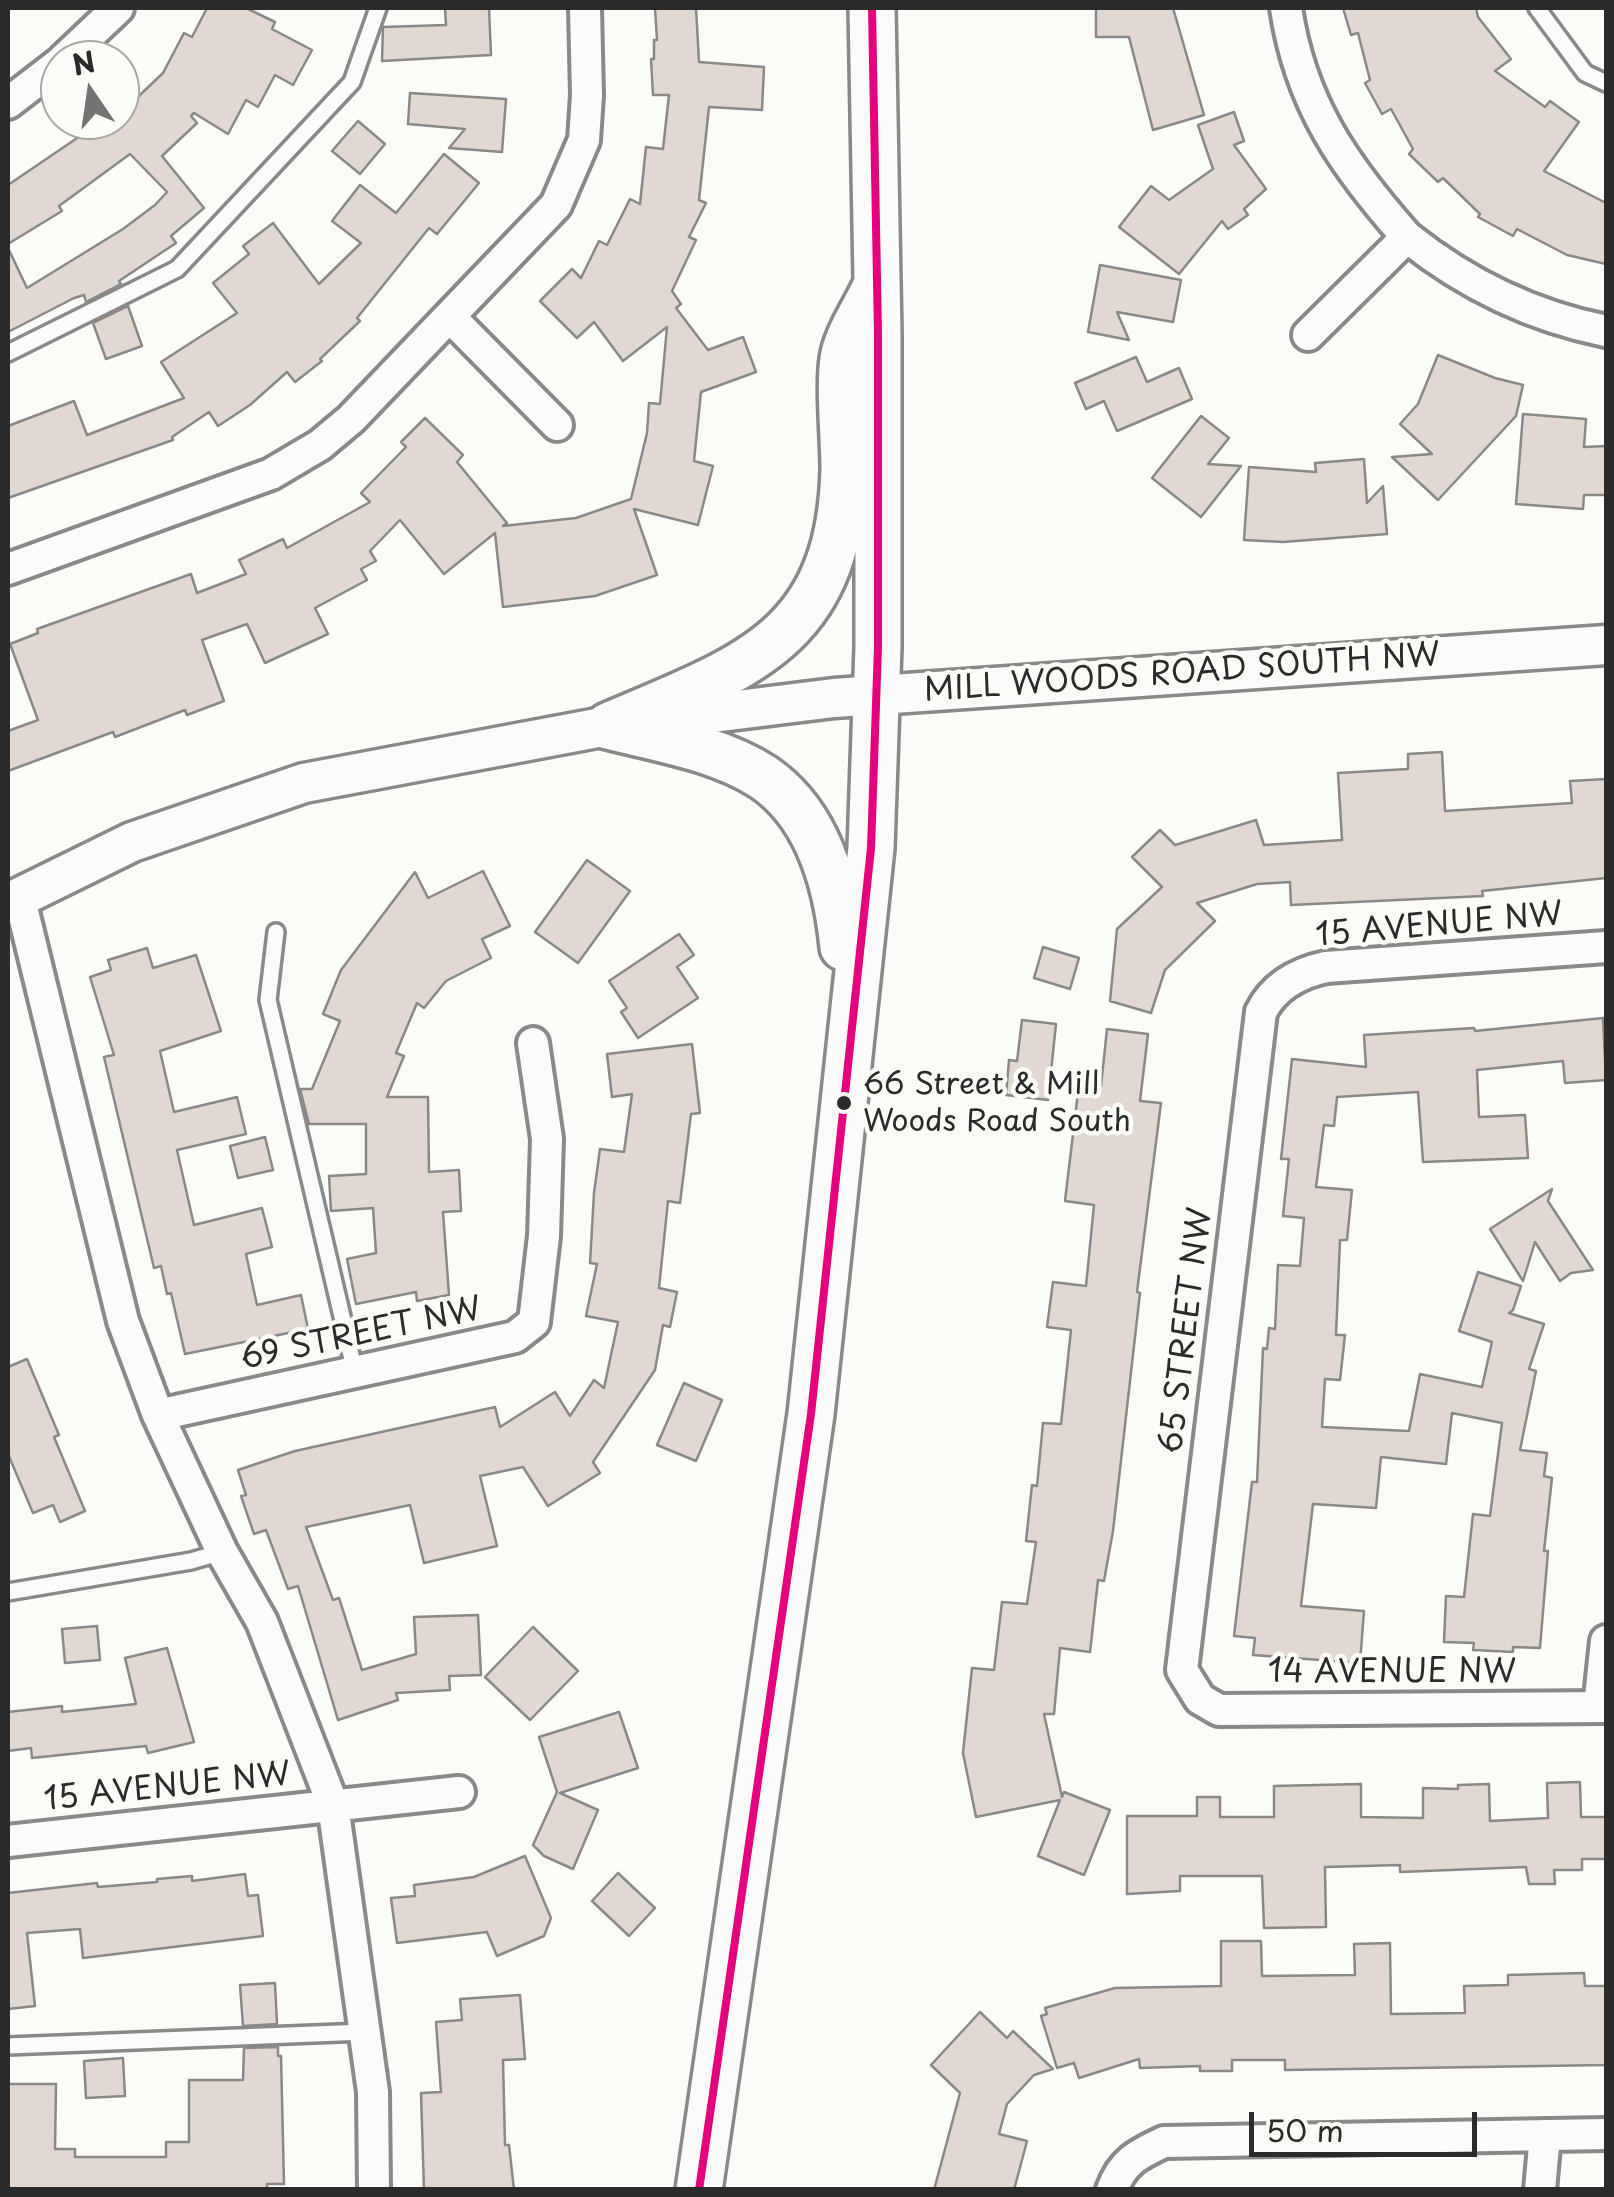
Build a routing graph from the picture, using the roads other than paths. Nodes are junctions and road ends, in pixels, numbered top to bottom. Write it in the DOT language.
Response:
graph roads {
  1 [pos="118,8"];
  2 [pos="378,8"];
  3 [pos="585,8"];
  4 [pos="872,8"];
  5 [pos="1286,8"];
  6 [pos="1538,8"];
  7 [pos="84,40"];
  8 [pos="40,78"];
  9 [pos="1606,83"];
  10 [pos="8,103"];
  11 [pos="1406,237"];
  12 [pos="876,285"];
  13 [pos="451,318"];
  14 [pos="1606,331"];
  15 [pos="1308,335"];
  16 [pos="8,354"];
  17 [pos="557,424"];
  18 [pos="8,570"];
  19 [pos="1606,645"];
  20 [pos="875,695"];
  21 [pos="608,726"];
  22 [pos="13,899"];
  23 [pos="276,932"];
  24 [pos="1606,947"];
  25 [pos="1281,988"];
  26 [pos="533,1042"];
  27 [pos="849,1064"];
  28 [pos="355,1372"];
  29 [pos="158,1415"];
  30 [pos="222,1552"];
  31 [pos="8,1592"];
  32 [pos="1606,1641"];
  33 [pos="1192,1689"];
  34 [pos="1603,1707"];
  35 [pos="460,1792"];
  36 [pos="333,1804"];
  37 [pos="8,1841"];
  38 [pos="365,2032"];
  39 [pos="8,2046"];
  40 [pos="1606,2134"];
  41 [pos="1545,2135"];
  42 [pos="374,2190"];
  43 [pos="699,2190"];
  44 [pos="1112,2190"];
  45 [pos="1540,2190"];
  1 -- 7 [label="street"];
  2 -- 16 [label="lane"];
  3 -- 13 [label="street"];
  4 -- 12 [label="main road"];
  5 -- 11 [label="street"];
  6 -- 9 [label="lane"];
  8 -- 10 [label="street"];
  11 -- 14 [label="street"];
  11 -- 15 [label="street"];
  12 -- 20 [label="main road"];
  12 -- 21 [label="main road"];
  13 -- 17 [label="street"];
  13 -- 18 [label="street"];
  19 -- 20 [label="street, MILL WOODS ROAD SOUTH NW"];
  20 -- 21 [label="street, MILL WOODS ROAD SOUTH NW"];
  20 -- 27 [label="main road"];
  21 -- 22 [label="street, MILL WOODS ROAD SOUTH NW"];
  21 -- 27 [label="main road"];
  22 -- 29 [label="street"];
  23 -- 28 [label="lane"];
  24 -- 25 [label="street, 15 AVENUE NW"];
  25 -- 33 [label="street, 65 STREET NW"];
  26 -- 28 [label="street, 69 STREET NW"];
  27 -- 43 [label="main road"];
  28 -- 29 [label="street, 69 STREET NW"];
  29 -- 30 [label="street"];
  30 -- 31 [label="lane"];
  30 -- 36 [label="street"];
  32 -- 34 [label="street, 14 AVENUE NW"];
  33 -- 34 [label="street, 14 AVENUE NW"];
  35 -- 36 [label="street"];
  36 -- 37 [label="street, 15 AVENUE NW"];
  36 -- 38 [label="street"];
  38 -- 39 [label="lane"];
  38 -- 42 [label="street"];
  40 -- 41 [label="street"];
  41 -- 44 [label="street"];
  41 -- 45 [label="street"];
}
